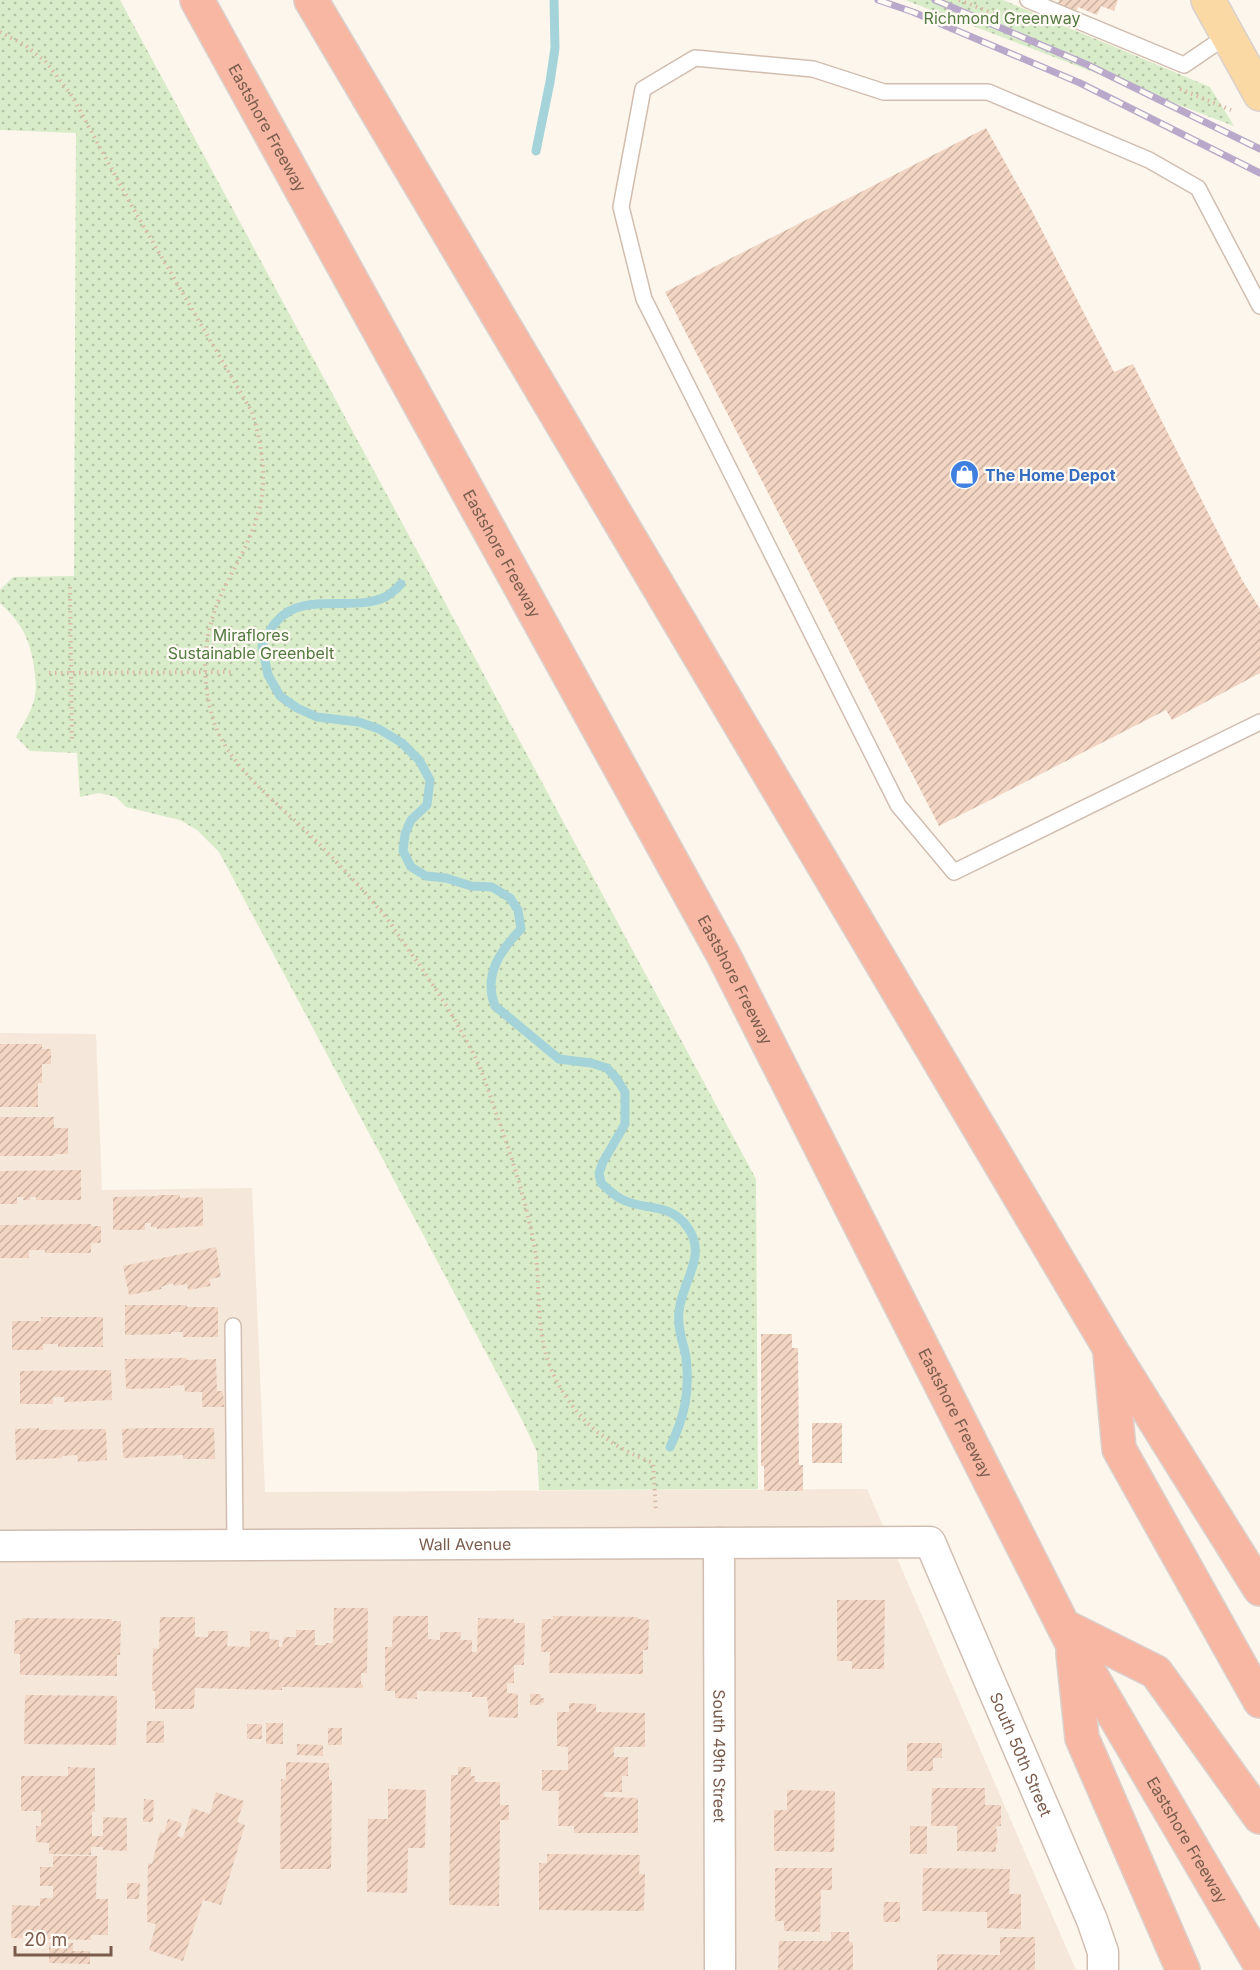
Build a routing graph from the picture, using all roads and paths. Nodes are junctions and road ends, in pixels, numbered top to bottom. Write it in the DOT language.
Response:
graph roads {
  1 [pos="197,0"];
  2 [pos="311,0"];
  3 [pos="318,0"];
  4 [pos="1028,0"];
  5 [pos="1208,0"];
  6 [pos="0,32"];
  7 [pos="1228,35"];
  8 [pos="336,45"];
  9 [pos="1260,94"];
  10 [pos="1260,306"];
  11 [pos="70,588"];
  12 [pos="205,672"];
  13 [pos="235,672"];
  14 [pos="49,673"];
  15 [pos="72,673"];
  16 [pos="1260,722"];
  17 [pos="72,742"];
  18 [pos="233,1326"];
  19 [pos="1109,1347"];
  20 [pos="1216,1516"];
  21 [pos="930,1542"];
  22 [pos="658,1543"];
  23 [pos="719,1543"];
  24 [pos="235,1545"];
  25 [pos="0,1546"];
  26 [pos="1260,1572"];
  27 [pos="1260,1589"];
  28 [pos="1068,1634"];
  29 [pos="1260,1701"];
  30 [pos="1260,1817"];
  31 [pos="1260,1965"];
  32 [pos="720,1970"];
  33 [pos="1103,1970"];
  34 [pos="1183,1970"];
  1 -- 28 [label="highway, Eastshore Freeway"];
  2 -- 8 [label="highway"];
  3 -- 8 [label="highway"];
  4 -- 7 [label="lane"];
  5 -- 7 [label="main road"];
  6 -- 12 [label="path"];
  7 -- 9 [label="main road"];
  8 -- 19 [label="highway"];
  10 -- 16 [label="lane"];
  11 -- 15 [label="path"];
  12 -- 13 [label="path"];
  12 -- 15 [label="path"];
  12 -- 22 [label="path"];
  14 -- 15 [label="path"];
  15 -- 17 [label="path"];
  18 -- 24 [label="lane"];
  19 -- 20 [label="highway"];
  19 -- 29 [label="highway"];
  20 -- 26 [label="highway"];
  20 -- 27 [label="highway"];
  21 -- 23 [label="street, Wall Avenue"];
  21 -- 33 [label="street, South 50th Street"];
  22 -- 23 [label="street, Wall Avenue"];
  22 -- 24 [label="street, Wall Avenue"];
  23 -- 32 [label="street, South 49th Street"];
  24 -- 25 [label="street, Wall Avenue"];
  28 -- 30 [label="highway"];
  28 -- 31 [label="highway, Eastshore Freeway"];
  28 -- 34 [label="highway"];
}
